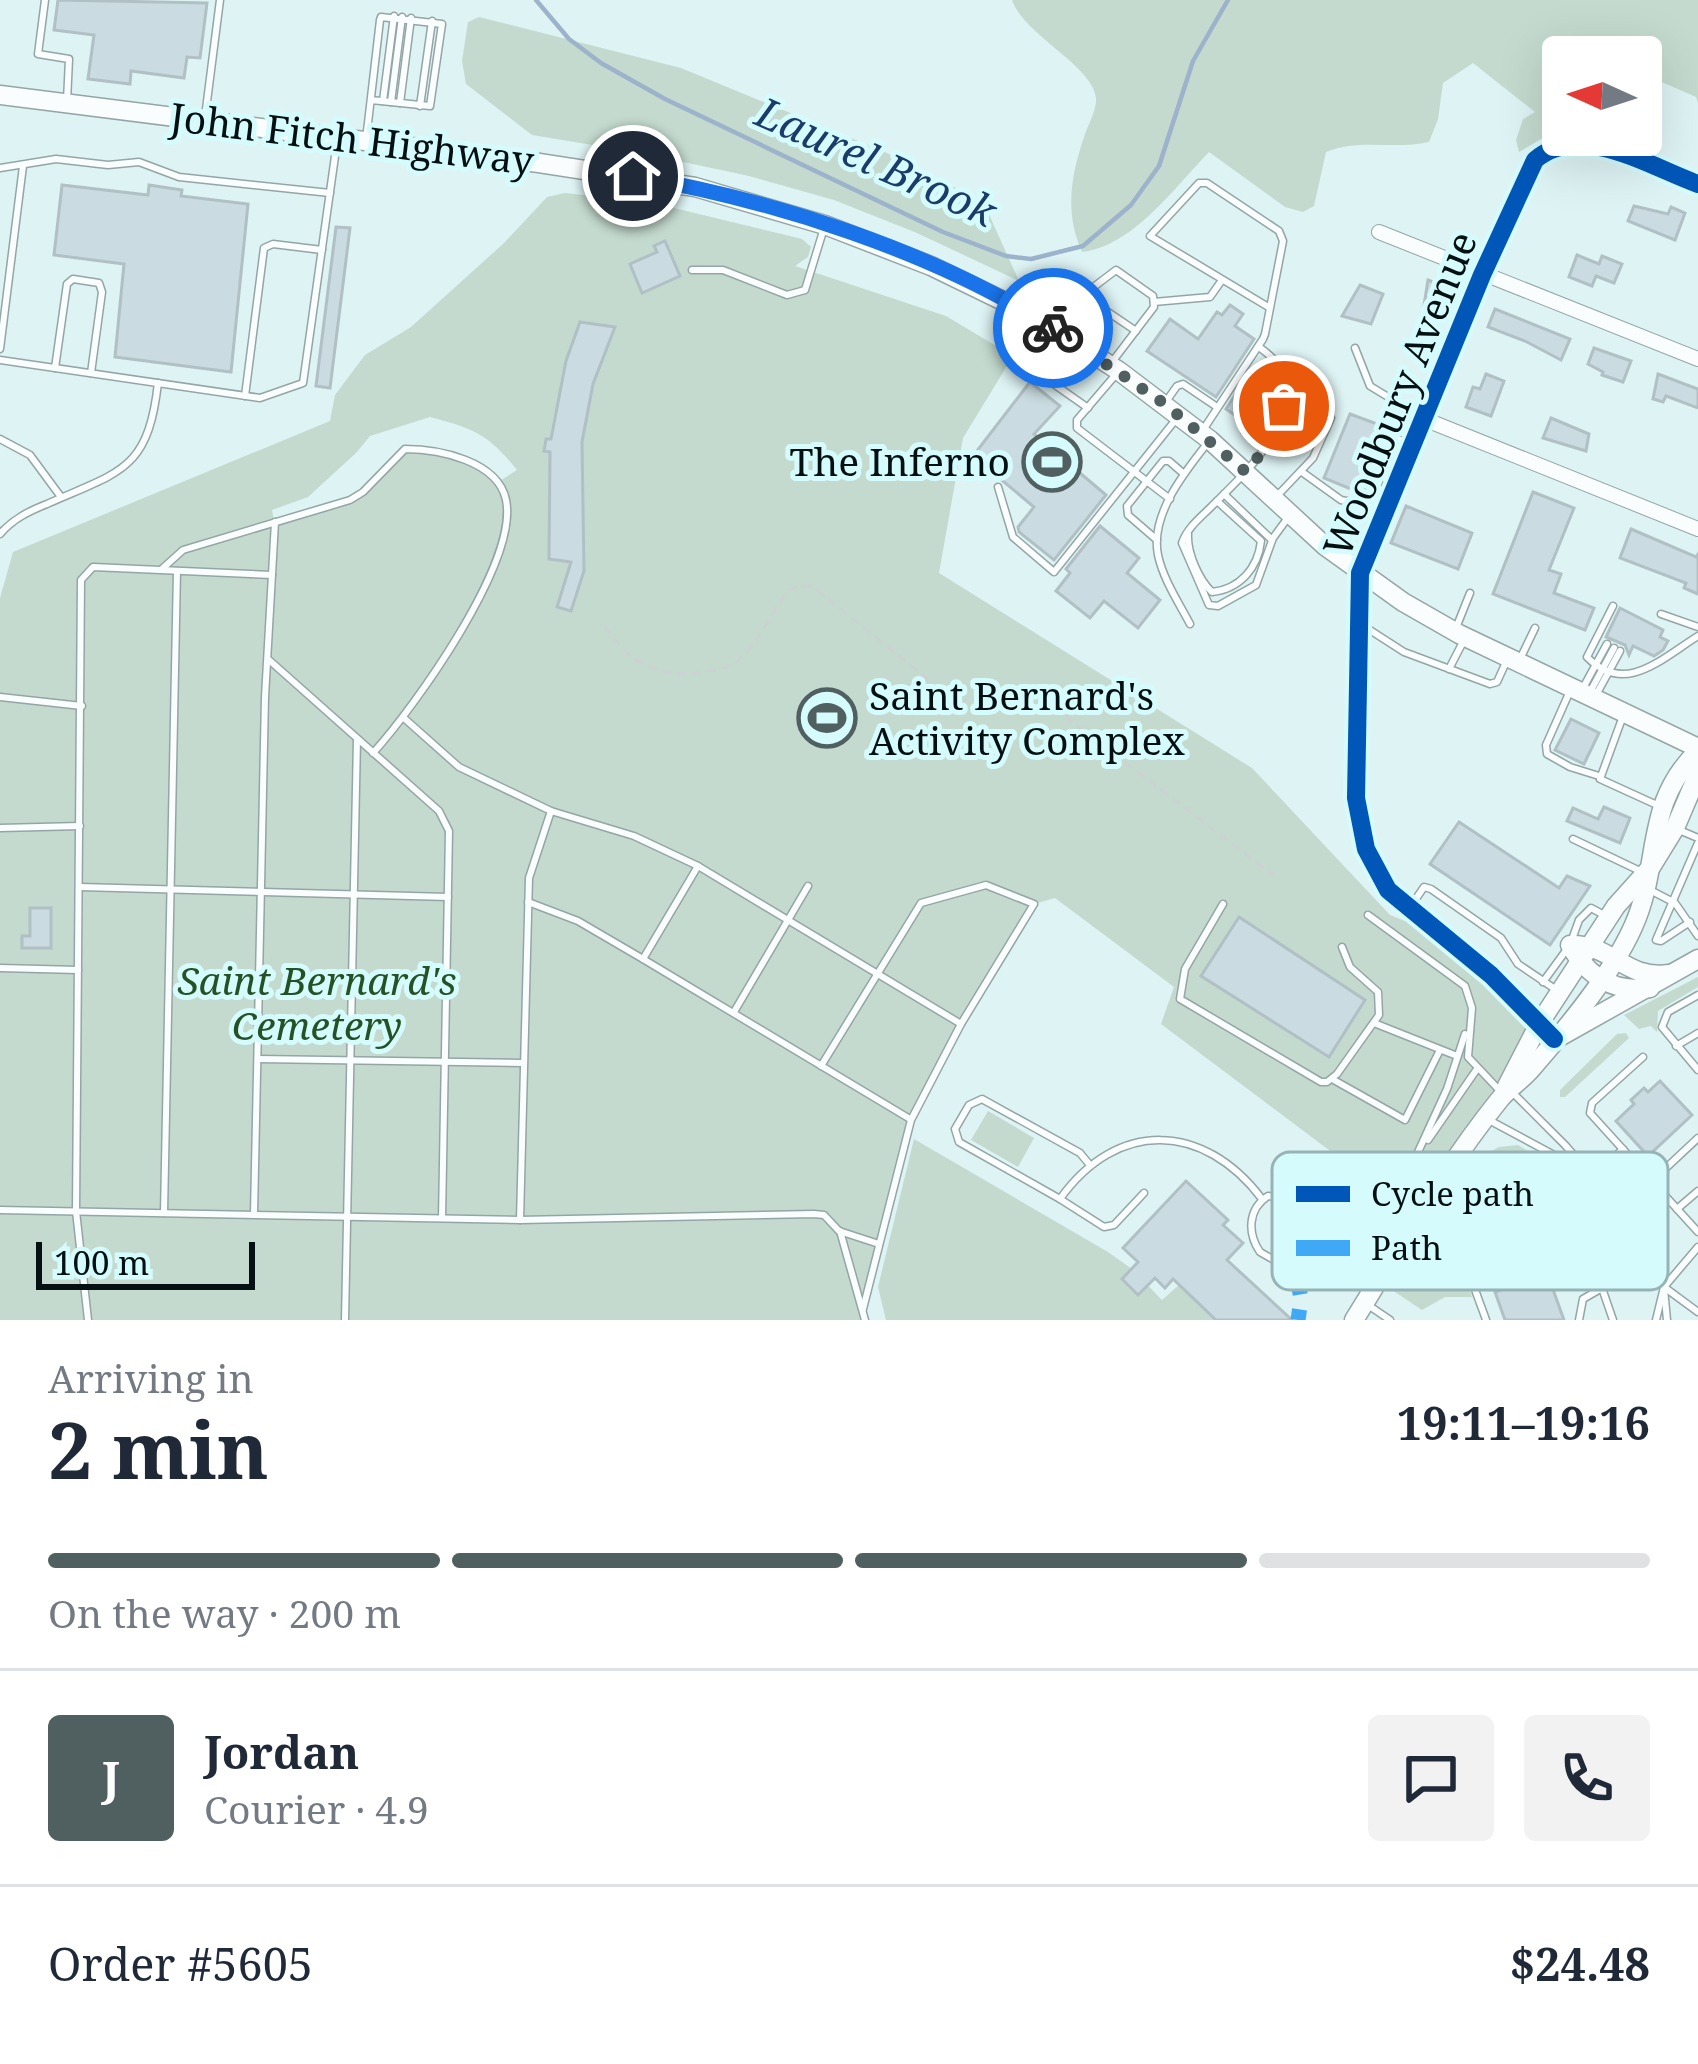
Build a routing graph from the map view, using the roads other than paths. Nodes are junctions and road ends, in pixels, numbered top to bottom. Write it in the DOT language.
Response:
graph roads {
  1 [pos="45,0"];
  2 [pos="220,0"];
  3 [pos="402,17"];
  4 [pos="0,95"];
  5 [pos="370,100"];
  6 [pos="391,102"];
  7 [pos="67,104"];
  8 [pos="205,121"];
  9 [pos="338,138"];
  10 [pos="365,142"];
  11 [pos="23,166"];
  12 [pos="0,168"];
  13 [pos="1698,184"];
  14 [pos="330,193"];
  15 [pos="825,225"];
  16 [pos="1379,232"];
  17 [pos="322,250"];
  18 [pos="692,270"];
  19 [pos="1482,275"];
  20 [pos="1222,280"];
  21 [pos="1083,292"];
  22 [pos="1058,299"];
  23 [pos="1154,302"];
  24 [pos="1270,308"];
  25 [pos="1136,331"];
  26 [pos="1259,347"];
  27 [pos="1355,348"];
  28 [pos="0,349"];
  29 [pos="1698,359"];
  30 [pos="0,360"];
  31 [pos="55,368"];
  32 [pos="1031,368"];
  33 [pos="1114,368"];
  34 [pos="91,373"];
  35 [pos="158,383"];
  36 [pos="245,396"];
  37 [pos="1217,407"];
  38 [pos="1088,408"];
  39 [pos="1172,409"];
  40 [pos="1331,418"];
  41 [pos="1424,419"];
  42 [pos="1205,436"];
  43 [pos="0,439"];
  44 [pos="1414,443"];
  45 [pos="1246,472"];
  46 [pos="1302,472"];
  47 [pos="1135,473"];
  48 [pos="1184,474"];
  49 [pos="1146,482"];
  50 [pos="998,488"];
  51 [pos="1374,494"];
  52 [pos="61,497"];
  53 [pos="1220,498"];
  54 [pos="1274,499"];
  55 [pos="1170,500"];
  56 [pos="1391,501"];
  57 [pos="1291,515"];
  58 [pos="274,522"];
  59 [pos="1192,526"];
  60 [pos="1698,529"];
  61 [pos="0,534"];
  62 [pos="1272,540"];
  63 [pos="1157,541"];
  64 [pos="163,568"];
  65 [pos="177,571"];
  66 [pos="1360,573"];
  67 [pos="272,575"];
  68 [pos="1470,593"];
  69 [pos="1613,606"];
  70 [pos="1661,614"];
  71 [pos="1359,623"];
  72 [pos="1190,625"];
  73 [pos="1698,627"];
  74 [pos="1535,628"];
  75 [pos="1460,634"];
  76 [pos="1698,636"];
  77 [pos="269,661"];
  78 [pos="1514,661"];
  79 [pos="1449,669"];
  80 [pos="1602,669"];
  81 [pos="1583,694"];
  82 [pos="0,697"];
  83 [pos="82,706"];
  84 [pos="1624,713"];
  85 [pos="405,718"];
  86 [pos="357,739"];
  87 [pos="1698,750"];
  88 [pos="373,753"];
  89 [pos="1698,762"];
  90 [pos="1600,776"];
  91 [pos="1660,806"];
  92 [pos="550,811"];
  93 [pos="80,826"];
  94 [pos="0,828"];
  95 [pos="1675,828"];
  96 [pos="1573,839"];
  97 [pos="1698,840"];
  98 [pos="698,866"];
  99 [pos="1645,877"];
  100 [pos="808,886"];
  101 [pos="80,887"];
  102 [pos="170,891"];
  103 [pos="261,893"];
  104 [pos="353,895"];
  105 [pos="448,897"];
  106 [pos="1671,900"];
  107 [pos="528,902"];
  108 [pos="1223,904"];
  109 [pos="1409,910"];
  110 [pos="1368,915"];
  111 [pos="1610,917"];
  112 [pos="788,920"];
  113 [pos="1690,922"];
  114 [pos="1698,936"];
  115 [pos="1594,944"];
  116 [pos="1570,945"];
  117 [pos="1342,947"];
  118 [pos="644,959"];
  119 [pos="1698,959"];
  120 [pos="1615,960"];
  121 [pos="1581,965"];
  122 [pos="0,968"];
  123 [pos="78,970"];
  124 [pos="877,974"];
  125 [pos="1670,974"];
  126 [pos="1600,978"];
  127 [pos="1543,982"];
  128 [pos="1650,988"];
  129 [pos="1561,993"];
  130 [pos="1698,995"];
  131 [pos="734,1012"];
  132 [pos="1472,1014"];
  133 [pos="1374,1023"];
  134 [pos="961,1024"];
  135 [pos="1539,1024"];
  136 [pos="1698,1033"];
  137 [pos="1555,1039"];
  138 [pos="1676,1046"];
  139 [pos="1440,1050"];
  140 [pos="1458,1057"];
  141 [pos="1643,1057"];
  142 [pos="259,1059"];
  143 [pos="352,1059"];
  144 [pos="445,1061"];
  145 [pos="522,1063"];
  146 [pos="821,1066"];
  147 [pos="1474,1066"];
  148 [pos="1698,1070"];
  149 [pos="1332,1079"];
  150 [pos="1507,1091"];
  151 [pos="1486,1119"];
  152 [pos="910,1120"];
  153 [pos="1698,1138"];
  154 [pos="1623,1150"];
  155 [pos="1418,1152"];
  156 [pos="1419,1152"];
  157 [pos="1463,1152"];
  158 [pos="1546,1152"];
  159 [pos="1567,1152"];
  160 [pos="1621,1152"];
  161 [pos="1089,1163"];
  162 [pos="1668,1166"];
  163 [pos="1698,1191"];
  164 [pos="1144,1192"];
  165 [pos="1272,1198"];
  166 [pos="1060,1199"];
  167 [pos="1262,1199"];
  168 [pos="1668,1199"];
  169 [pos="1677,1209"];
  170 [pos="0,1210"];
  171 [pos="76,1211"];
  172 [pos="164,1213"];
  173 [pos="254,1214"];
  174 [pos="348,1215"];
  175 [pos="442,1218"];
  176 [pos="520,1220"];
  177 [pos="839,1231"];
  178 [pos="1698,1232"];
  179 [pos="879,1244"];
  180 [pos="1698,1247"];
  181 [pos="1272,1260"];
  182 [pos="1668,1282"];
  183 [pos="1477,1290"];
  184 [pos="1599,1290"];
  185 [pos="1603,1290"];
  186 [pos="1663,1290"];
  187 [pos="1664,1290"];
  188 [pos="1668,1290"];
  189 [pos="862,1309"];
  190 [pos="1359,1311"];
  191 [pos="1698,1312"];
  192 [pos="88,1320"];
  193 [pos="345,1320"];
  194 [pos="865,1320"];
  195 [pos="1390,1320"];
  196 [pos="1486,1320"];
  197 [pos="1579,1320"];
  198 [pos="1613,1320"];
  199 [pos="1656,1320"];
  200 [pos="1667,1320"];
  1 -- 7 [label="lane"];
  2 -- 8 [label="lane"];
  3 -- 5 [label="lane"];
  3 -- 6 [label="lane"];
  3 -- 6 [label="lane"];
  3 -- 6 [label="lane"];
  4 -- 7 [label="main road, John Fitch Highway"];
  5 -- 6 [label="lane"];
  5 -- 10 [label="lane"];
  7 -- 8 [label="main road, John Fitch Highway"];
  8 -- 9 [label="main road, John Fitch Highway"];
  9 -- 10 [label="main road, John Fitch Highway"];
  9 -- 14 [label="lane"];
  10 -- 15 [label="main road, John Fitch Highway"];
  11 -- 12 [label="lane"];
  11 -- 14 [label="lane"];
  11 -- 28 [label="lane"];
  13 -- 19 [label="street, Woodbury Avenue"];
  14 -- 17 [label="lane"];
  15 -- 18 [label="lane"];
  15 -- 33 [label="main road, John Fitch Highway"];
  16 -- 19 [label="street"];
  17 -- 36 [label="lane"];
  17 -- 36 [label="lane"];
  19 -- 29 [label="street"];
  19 -- 41 [label="street, Woodbury Avenue"];
  20 -- 23 [label="lane"];
  20 -- 24 [label="lane"];
  20 -- 24 [label="lane"];
  21 -- 22 [label="lane"];
  21 -- 23 [label="lane"];
  21 -- 25 [label="lane"];
  23 -- 25 [label="lane"];
  24 -- 26 [label="lane"];
  25 -- 33 [label="lane"];
  26 -- 37 [label="lane"];
  26 -- 45 [label="lane"];
  27 -- 41 [label="lane"];
  30 -- 31 [label="lane"];
  31 -- 34 [label="lane"];
  31 -- 34 [label="lane"];
  32 -- 38 [label="lane"];
  33 -- 38 [label="lane"];
  33 -- 39 [label="main road, John Fitch Highway"];
  34 -- 35 [label="lane"];
  35 -- 36 [label="lane"];
  35 -- 52 [label="lane"];
  37 -- 39 [label="lane"];
  37 -- 42 [label="lane"];
  38 -- 47 [label="lane"];
  39 -- 42 [label="main road, John Fitch Highway"];
  39 -- 47 [label="lane"];
  40 -- 46 [label="lane"];
  41 -- 44 [label="street, Woodbury Avenue"];
  41 -- 60 [label="street"];
  42 -- 45 [label="main road, John Fitch Highway"];
  42 -- 48 [label="lane"];
  43 -- 52 [label="lane"];
  44 -- 51 [label="lane"];
  44 -- 56 [label="street, Woodbury Avenue"];
  45 -- 53 [label="lane"];
  45 -- 54 [label="main road, John Fitch Highway"];
  46 -- 51 [label="lane"];
  46 -- 54 [label="lane"];
  47 -- 49 [label="lane"];
  47 -- 50 [label="lane"];
  48 -- 49 [label="lane"];
  48 -- 55 [label="lane"];
  49 -- 55 [label="lane"];
  49 -- 63 [label="lane"];
  51 -- 56 [label="lane"];
  52 -- 61 [label="lane"];
  53 -- 59 [label="lane"];
  53 -- 59 [label="lane"];
  53 -- 62 [label="lane"];
  54 -- 57 [label="main road, John Fitch Highway"];
  55 -- 63 [label="lane"];
  56 -- 66 [label="street, Woodbury Avenue"];
  57 -- 62 [label="lane"];
  57 -- 66 [label="main road, John Fitch Highway"];
  58 -- 64 [label="lane"];
  58 -- 67 [label="lane"];
  58 -- 85 [label="lane"];
  59 -- 62 [label="lane"];
  63 -- 72 [label="lane"];
  64 -- 65 [label="lane"];
  64 -- 83 [label="lane"];
  65 -- 67 [label="lane"];
  65 -- 102 [label="lane"];
  66 -- 71 [label="street, Woodbury Avenue"];
  66 -- 75 [label="main road, John Fitch Highway"];
  67 -- 77 [label="lane"];
  68 -- 75 [label="lane"];
  69 -- 80 [label="lane"];
  70 -- 73 [label="lane"];
  71 -- 79 [label="lane"];
  71 -- 109 [label="street, Woodbury Avenue"];
  74 -- 78 [label="lane"];
  75 -- 78 [label="main road, John Fitch Highway"];
  75 -- 79 [label="lane"];
  76 -- 80 [label="lane"];
  77 -- 86 [label="lane"];
  77 -- 103 [label="lane"];
  78 -- 79 [label="lane"];
  78 -- 81 [label="main road, John Fitch Highway"];
  80 -- 80 [label="lane"];
  80 -- 81 [label="lane"];
  80 -- 81 [label="lane"];
  81 -- 84 [label="main road, John Fitch Highway"];
  81 -- 90 [label="lane"];
  82 -- 83 [label="lane"];
  83 -- 93 [label="lane"];
  84 -- 87 [label="main road, John Fitch Highway"];
  84 -- 90 [label="lane"];
  85 -- 88 [label="lane"];
  85 -- 92 [label="lane"];
  86 -- 88 [label="lane"];
  86 -- 104 [label="lane"];
  87 -- 91 [label="main road"];
  88 -- 105 [label="lane"];
  89 -- 95 [label="main road"];
  90 -- 91 [label="lane"];
  91 -- 99 [label="main road"];
  92 -- 98 [label="lane"];
  92 -- 107 [label="lane"];
  93 -- 94 [label="lane"];
  93 -- 101 [label="lane"];
  95 -- 97 [label="lane"];
  95 -- 99 [label="main road"];
  96 -- 99 [label="lane"];
  97 -- 106 [label="lane"];
  98 -- 112 [label="lane"];
  98 -- 118 [label="lane"];
  99 -- 106 [label="lane"];
  99 -- 111 [label="main road"];
  99 -- 120 [label="main road"];
  100 -- 112 [label="lane"];
  101 -- 102 [label="lane"];
  101 -- 123 [label="lane"];
  102 -- 103 [label="lane"];
  102 -- 172 [label="lane"];
  103 -- 104 [label="lane"];
  103 -- 142 [label="lane"];
  104 -- 105 [label="lane"];
  104 -- 143 [label="lane"];
  105 -- 144 [label="lane"];
  106 -- 113 [label="lane"];
  106 -- 113 [label="lane"];
  107 -- 118 [label="lane"];
  107 -- 145 [label="lane"];
  108 -- 149 [label="lane"];
  109 -- 127 [label="lane"];
  109 -- 135 [label="street, Woodbury Avenue"];
  110 -- 132 [label="lane"];
  111 -- 115 [label="main road"];
  111 -- 116 [label="lane"];
  112 -- 124 [label="lane"];
  112 -- 131 [label="lane"];
  113 -- 114 [label="lane"];
  115 -- 116 [label="main road"];
  115 -- 120 [label="main road"];
  115 -- 121 [label="main road"];
  116 -- 121 [label="main road"];
  116 -- 127 [label="lane"];
  117 -- 133 [label="lane"];
  118 -- 131 [label="lane"];
  119 -- 125 [label="main road"];
  120 -- 125 [label="main road"];
  120 -- 126 [label="main road"];
  121 -- 126 [label="main road"];
  121 -- 129 [label="main road"];
  122 -- 123 [label="lane"];
  123 -- 171 [label="lane"];
  124 -- 134 [label="lane"];
  124 -- 134 [label="lane"];
  124 -- 146 [label="lane"];
  125 -- 128 [label="main road"];
  126 -- 128 [label="main road"];
  126 -- 137 [label="main road"];
  127 -- 129 [label="lane"];
  128 -- 137 [label="main road"];
  129 -- 135 [label="main road"];
  130 -- 138 [label="lane"];
  131 -- 146 [label="lane"];
  132 -- 140 [label="lane"];
  132 -- 147 [label="lane"];
  133 -- 139 [label="lane"];
  133 -- 149 [label="lane"];
  134 -- 152 [label="lane"];
  135 -- 137 [label="street, Woodbury Avenue"];
  135 -- 150 [label="main road"];
  136 -- 138 [label="lane"];
  137 -- 150 [label="main road"];
  138 -- 148 [label="lane"];
  139 -- 140 [label="lane"];
  139 -- 149 [label="lane"];
  140 -- 147 [label="lane"];
  140 -- 155 [label="lane"];
  141 -- 154 [label="lane"];
  142 -- 143 [label="lane"];
  142 -- 173 [label="lane"];
  143 -- 144 [label="lane"];
  143 -- 174 [label="lane"];
  144 -- 145 [label="lane"];
  144 -- 175 [label="lane"];
  145 -- 176 [label="lane"];
  146 -- 152 [label="lane"];
  147 -- 150 [label="lane"];
  147 -- 156 [label="lane"];
  150 -- 151 [label="main road"];
  150 -- 159 [label="lane"];
  151 -- 157 [label="main road"];
  151 -- 158 [label="lane"];
  152 -- 179 [label="lane"];
  153 -- 162 [label="lane"];
  154 -- 160 [label="lane"];
  161 -- 166 [label="lane"];
  161 -- 166 [label="lane"];
  161 -- 167 [label="lane"];
  163 -- 169 [label="lane"];
  164 -- 166 [label="lane"];
  165 -- 167 [label="lane"];
  167 -- 181 [label="lane"];
  168 -- 169 [label="lane"];
  169 -- 178 [label="lane"];
  170 -- 171 [label="lane"];
  171 -- 172 [label="lane"];
  171 -- 192 [label="lane"];
  172 -- 173 [label="lane"];
  173 -- 174 [label="lane"];
  174 -- 175 [label="lane"];
  174 -- 193 [label="lane"];
  175 -- 176 [label="lane"];
  176 -- 177 [label="lane"];
  177 -- 179 [label="lane"];
  177 -- 189 [label="lane"];
  179 -- 189 [label="lane"];
  180 -- 182 [label="lane"];
  183 -- 196 [label="lane"];
  184 -- 197 [label="lane"];
  185 -- 198 [label="lane"];
  186 -- 199 [label="lane"];
  187 -- 200 [label="lane"];
  188 -- 191 [label="lane"];
  189 -- 194 [label="lane"];
  190 -- 195 [label="lane"];
}
